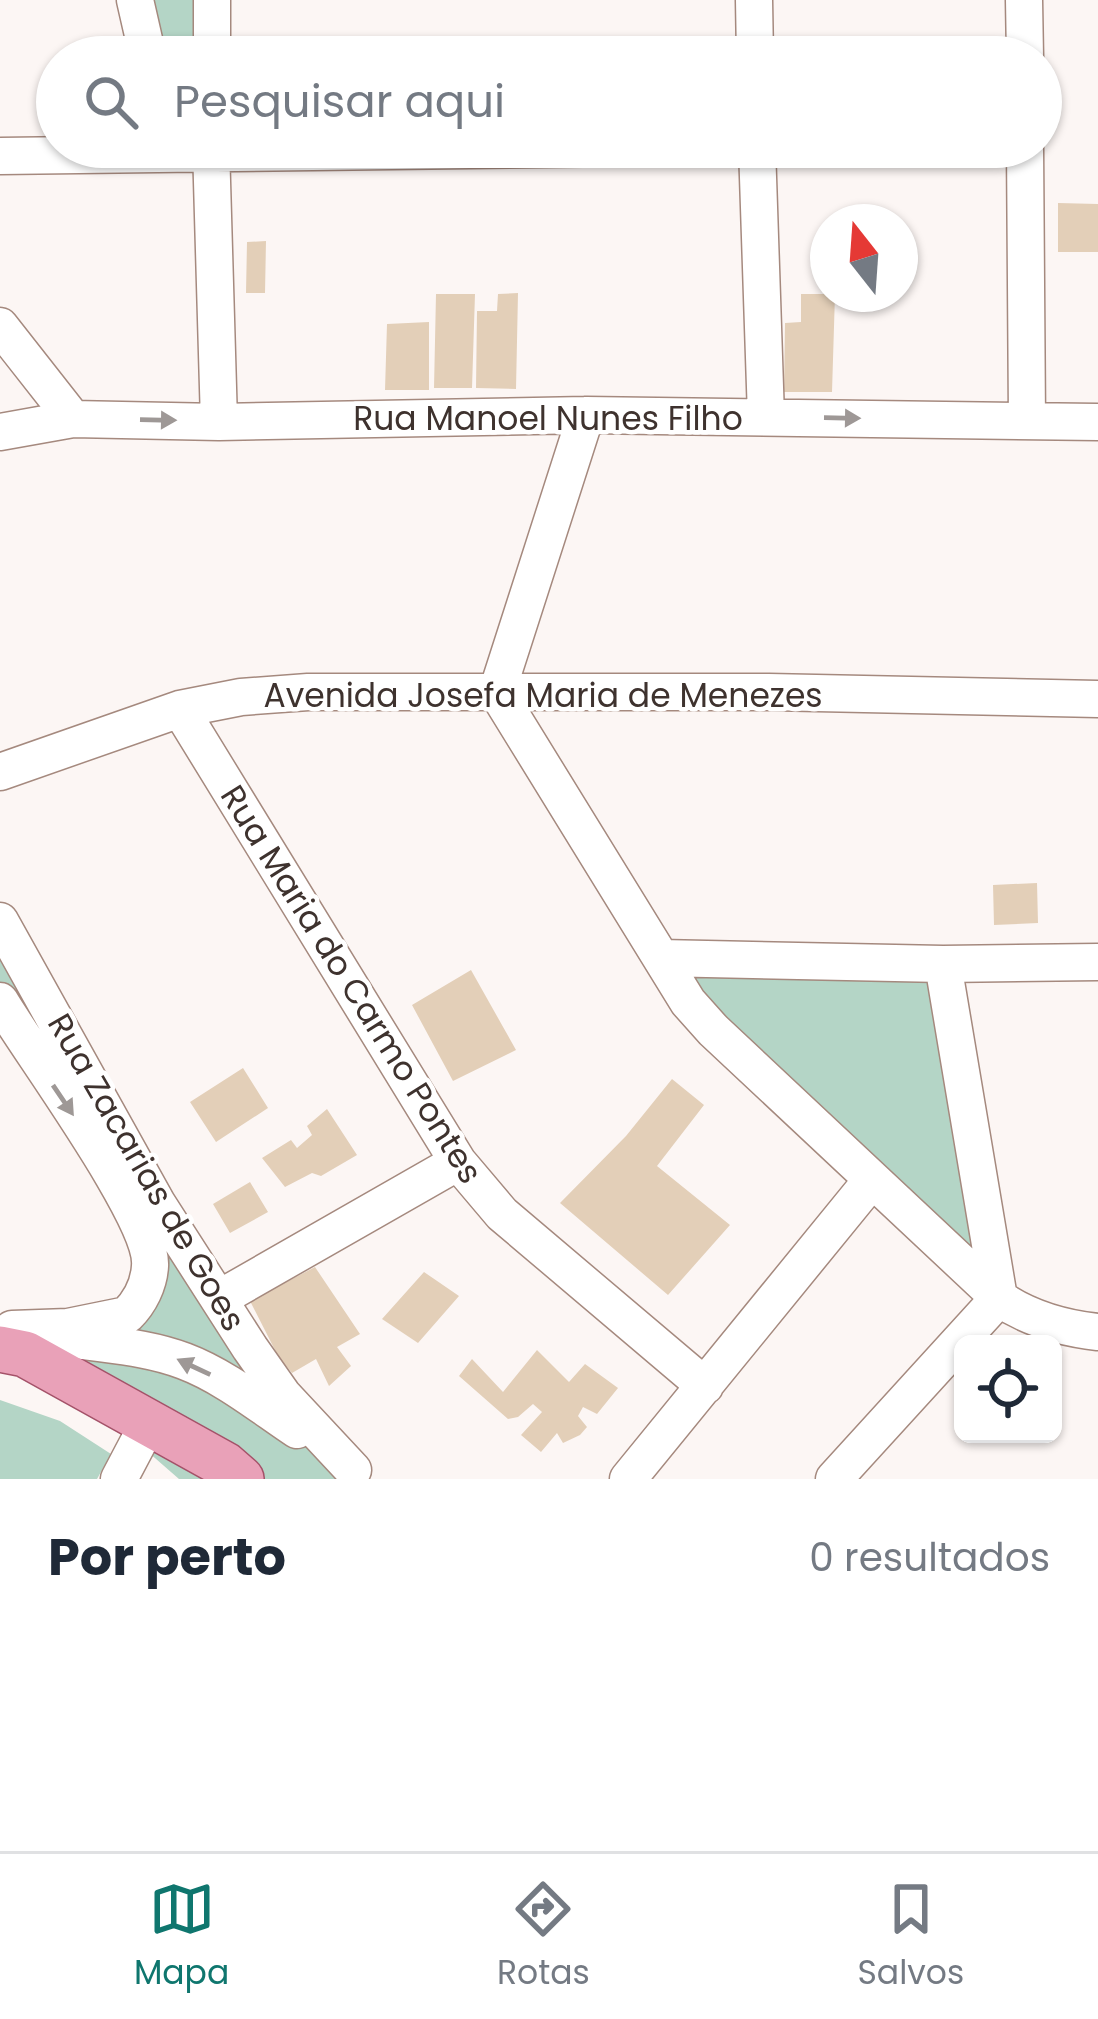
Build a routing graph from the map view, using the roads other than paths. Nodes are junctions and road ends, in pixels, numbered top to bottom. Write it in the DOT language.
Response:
graph roads {
  1 [pos="135,0"];
  2 [pos="212,0"];
  3 [pos="754,0"];
  4 [pos="1024,0"];
  5 [pos="143,36"];
  6 [pos="212,36"];
  7 [pos="755,36"];
  8 [pos="1025,36"];
  9 [pos="36,155"];
  10 [pos="0,156"];
  11 [pos="212,168"];
  12 [pos="758,168"];
  13 [pos="1025,168"];
  14 [pos="0,326"];
  15 [pos="586,415"];
  16 [pos="766,417"];
  17 [pos="73,419"];
  18 [pos="1027,420"];
  19 [pos="219,422"];
  20 [pos="1098,422"];
  21 [pos="0,432"];
  22 [pos="497,692"];
  23 [pos="1098,699"];
  24 [pos="180,709"];
  25 [pos="0,772"];
  26 [pos="0,921"];
  27 [pos="661,958"];
  28 [pos="1098,962"];
  29 [pos="943,964"];
  30 [pos="0,1001"];
  31 [pos="14,1048"];
  32 [pos="73,1048"];
  33 [pos="458,1162"];
  34 [pos="871,1181"];
  35 [pos="220,1298"];
  36 [pos="999,1298"];
  37 [pos="1098,1331"];
  38 [pos="4,1335"];
  39 [pos="0,1374"];
  40 [pos="705,1386"];
  41 [pos="129,1460"];
  42 [pos="359,1474"];
  43 [pos="179,1479"];
  44 [pos="241,1479"];
  45 [pos="628,1479"];
  46 [pos="834,1479"];
  1 -- 5 [label="street"];
  2 -- 6 [label="street"];
  3 -- 7 [label="street"];
  4 -- 8 [label="street"];
  9 -- 10 [label="street"];
  11 -- 19 [label="street"];
  12 -- 16 [label="street"];
  13 -- 18 [label="street"];
  14 -- 17 [label="street"];
  15 -- 16 [label="street, Rua Manoel Nunes Filho"];
  15 -- 19 [label="street, Rua Manoel Nunes Filho"];
  15 -- 22 [label="street"];
  16 -- 18 [label="street, Rua Manoel Nunes Filho, one-way"];
  17 -- 19 [label="street, Rua Manoel Nunes Filho, one-way"];
  17 -- 21 [label="street, Rua Manoel Nunes Filho"];
  18 -- 20 [label="street, Rua Manoel Nunes Filho"];
  22 -- 23 [label="street, Avenida Josefa Maria de Menezes"];
  22 -- 24 [label="street, Avenida Josefa Maria de Menezes"];
  22 -- 27 [label="street"];
  24 -- 25 [label="street, Avenida Josefa Maria de Menezes"];
  24 -- 33 [label="street, Rua Maria do Carmo Pontes"];
  26 -- 32 [label="street, Rua Zacarias de Goes"];
  27 -- 29 [label="street"];
  27 -- 34 [label="street"];
  28 -- 29 [label="street"];
  29 -- 36 [label="street"];
  30 -- 31 [label="street, Rua Zacarias de Goes"];
  31 -- 32 [label="street"];
  31 -- 38 [label="street, Rua Zacarias de Goes, one-way"];
  32 -- 35 [label="street, Rua Zacarias de Goes"];
  33 -- 35 [label="street"];
  33 -- 40 [label="street, Rua Maria do Carmo Pontes"];
  34 -- 36 [label="street"];
  34 -- 40 [label="street"];
  35 -- 42 [label="street, Rua Zacarias de Goes"];
  36 -- 37 [label="street"];
  36 -- 46 [label="street"];
  42 -- 38 [label="street, one-way"];
  38 -- 44 [label="main road"];
  39 -- 41 [label="main road"];
  40 -- 45 [label="street"];
  41 -- 43 [label="main road"];
}
